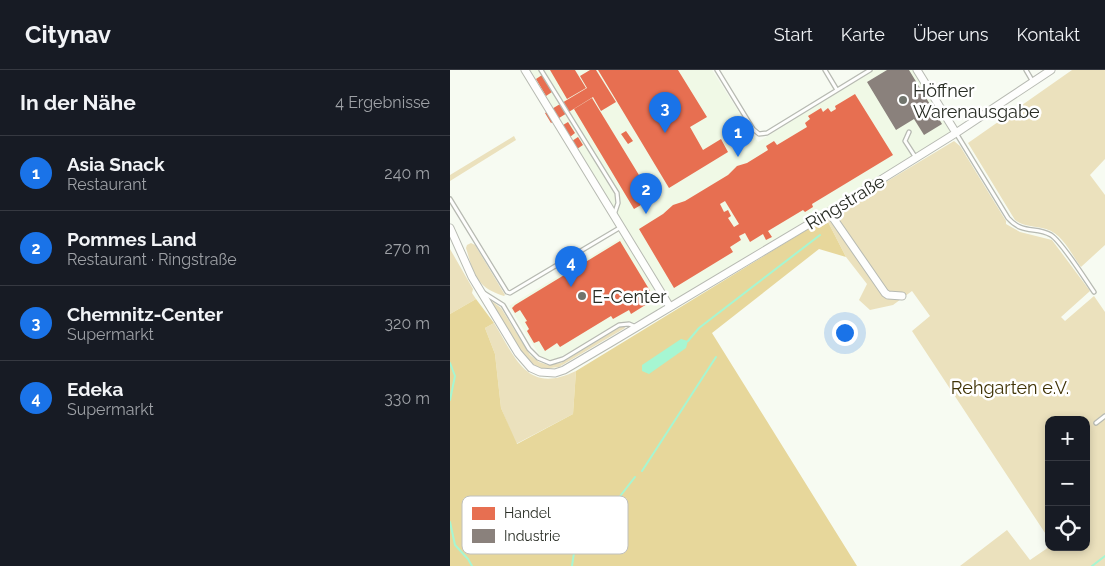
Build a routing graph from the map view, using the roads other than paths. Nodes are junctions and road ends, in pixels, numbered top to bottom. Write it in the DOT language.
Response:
graph roads {
  1 [pos="525,70"];
  2 [pos="542,70"];
  3 [pos="717,70"];
  4 [pos="825,70"];
  5 [pos="870,70"];
  6 [pos="917,70"];
  7 [pos="1026,70"];
  8 [pos="1051,70"];
  9 [pos="1033,83"];
  10 [pos="837,90"];
  11 [pos="909,132"];
  12 [pos="956,134"];
  13 [pos="916,158"];
  14 [pos="450,199"];
  15 [pos="829,212"];
  16 [pos="614,215"];
  17 [pos="621,227"];
  18 [pos="450,228"];
  19 [pos="480,291"];
  20 [pos="1094,292"];
  21 [pos="902,296"];
  22 [pos="670,308"];
  23 [pos="637,327"];
  24 [pos="1105,416"];
  25 [pos="1096,423"];
  1 -- 16 [label="street"];
  2 -- 16 [label="lane"];
  3 -- 10 [label="lane"];
  4 -- 10 [label="lane"];
  5 -- 10 [label="lane"];
  6 -- 12 [label="street"];
  7 -- 9 [label="lane"];
  8 -- 9 [label="street, Ringstraße"];
  9 -- 12 [label="street, Ringstraße"];
  11 -- 13 [label="lane"];
  12 -- 13 [label="street, Ringstraße"];
  12 -- 20 [label="lane"];
  13 -- 15 [label="street, Ringstraße"];
  14 -- 17 [label="lane"];
  15 -- 21 [label="street, Ringstraße"];
  15 -- 22 [label="street, Ringstraße"];
  16 -- 17 [label="street"];
  17 -- 22 [label="street"];
  18 -- 19 [label="street, Ringstraße"];
  19 -- 23 [label="lane"];
  19 -- 23 [label="street, Ringstraße"];
  22 -- 23 [label="street, Ringstraße"];
  24 -- 25 [label="lane"];
}
